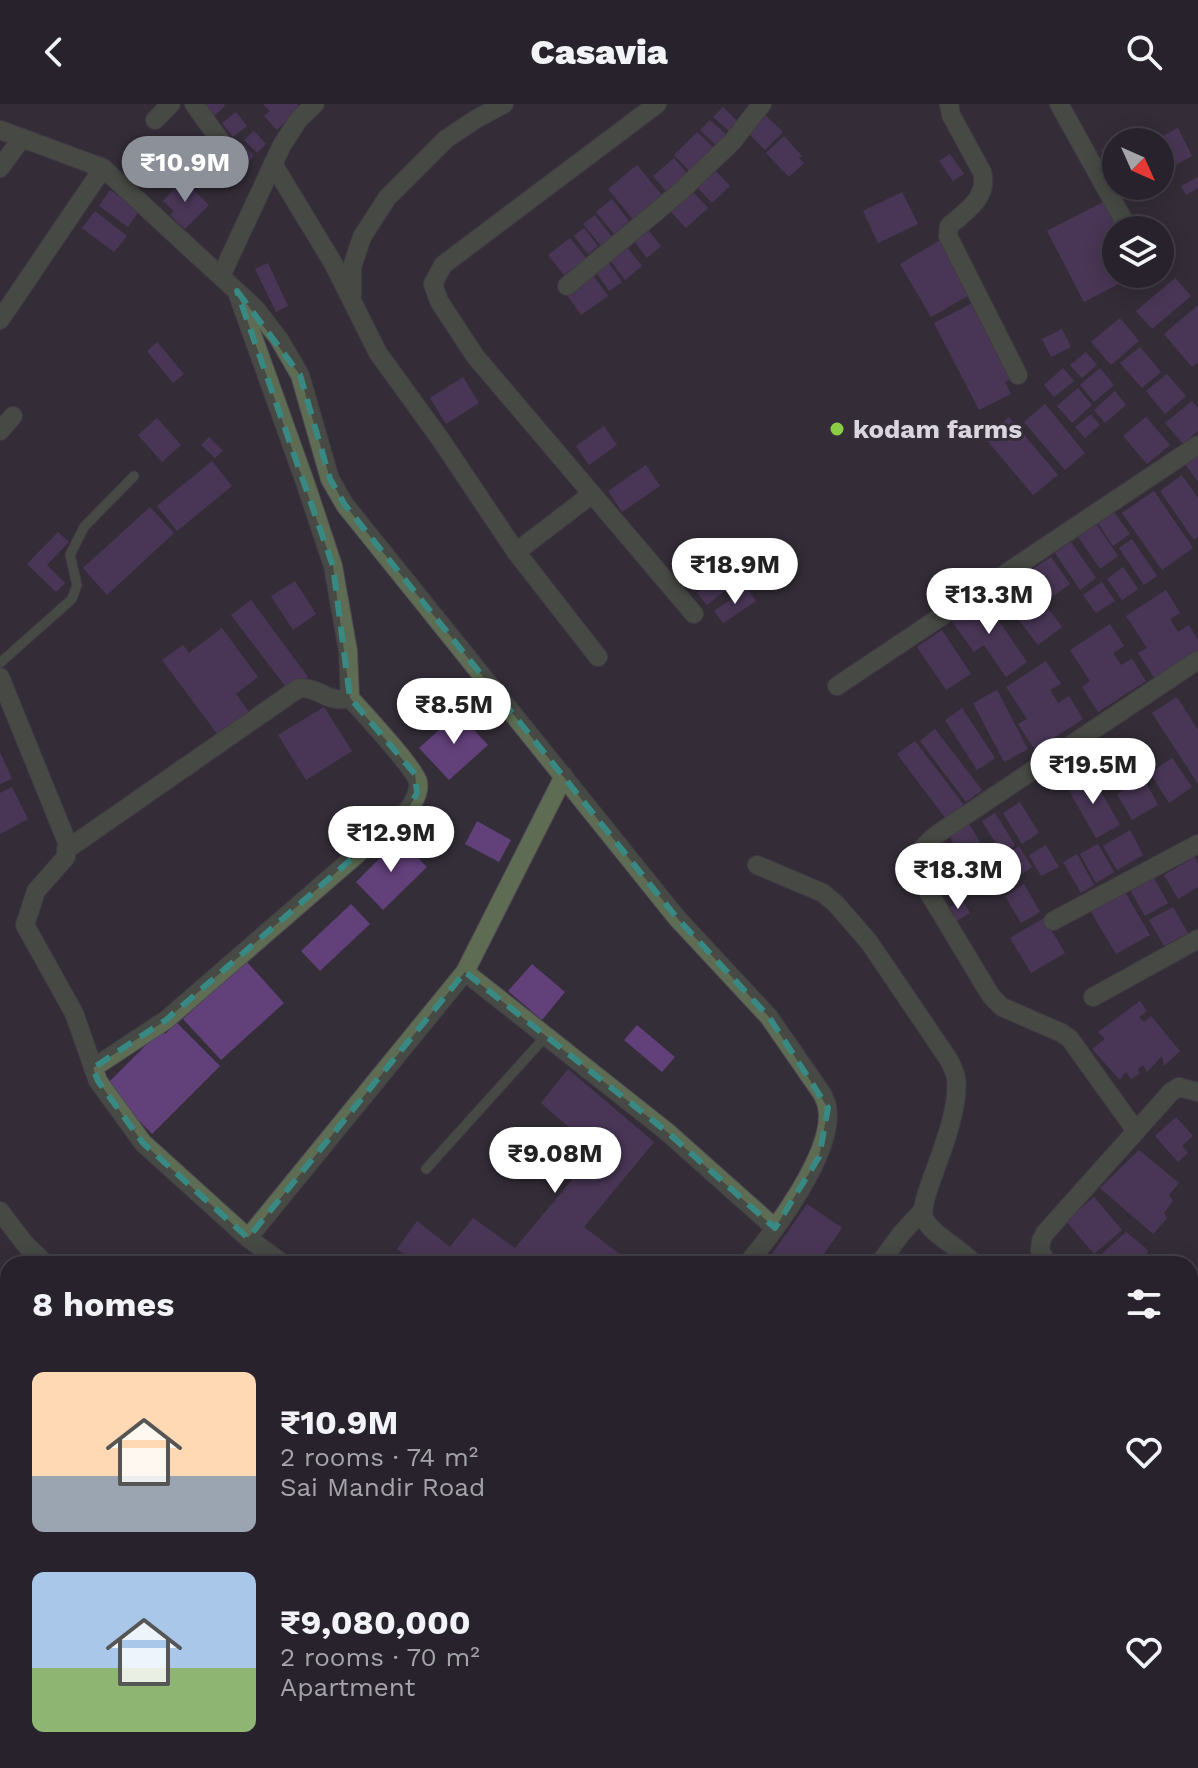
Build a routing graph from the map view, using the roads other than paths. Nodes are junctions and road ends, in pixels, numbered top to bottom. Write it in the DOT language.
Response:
graph roads {
  1 [pos="171,104"];
  2 [pos="194,104"];
  3 [pos="315,104"];
  4 [pos="504,104"];
  5 [pos="657,104"];
  6 [pos="762,104"];
  7 [pos="949,104"];
  8 [pos="1059,104"];
  9 [pos="155,120"];
  10 [pos="0,130"];
  11 [pos="22,138"];
  12 [pos="222,143"];
  13 [pos="273,164"];
  14 [pos="0,168"];
  15 [pos="103,168"];
  16 [pos="1121,216"];
  17 [pos="221,276"];
  18 [pos="567,286"];
  19 [pos="237,291"];
  20 [pos="352,302"];
  21 [pos="0,320"];
  22 [pos="1018,375"];
  23 [pos="13,416"];
  24 [pos="0,431"];
  25 [pos="1198,445"];
  26 [pos="134,476"];
  27 [pos="592,494"];
  28 [pos="516,552"];
  29 [pos="694,614"];
  30 [pos="598,657"];
  31 [pos="1198,660"];
  32 [pos="0,663"];
  33 [pos="0,677"];
  34 [pos="837,686"];
  35 [pos="350,698"];
  36 [pos="564,776"];
  37 [pos="1198,844"];
  38 [pos="66,850"];
  39 [pos="757,865"];
  40 [pos="1053,921"];
  41 [pos="1198,939"];
  42 [pos="465,972"];
  43 [pos="1093,997"];
  44 [pos="546,1036"];
  45 [pos="93,1068"];
  46 [pos="1198,1092"];
  47 [pos="1136,1131"];
  48 [pos="426,1169"];
  49 [pos="923,1210"];
  50 [pos="0,1211"];
  51 [pos="775,1228"];
  52 [pos="248,1238"];
  53 [pos="38,1256"];
  54 [pos="272,1256"];
  55 [pos="753,1256"];
  56 [pos="885,1256"];
  57 [pos="967,1256"];
  58 [pos="1043,1256"];
  1 -- 9 [label="street"];
  2 -- 12 [label="street"];
  3 -- 13 [label="street"];
  4 -- 20 [label="street"];
  5 -- 27 [label="street"];
  6 -- 18 [label="street"];
  7 -- 22 [label="street"];
  8 -- 16 [label="street"];
  10 -- 11 [label="street"];
  11 -- 14 [label="street"];
  11 -- 15 [label="street"];
  13 -- 17 [label="street"];
  13 -- 20 [label="street"];
  15 -- 17 [label="street"];
  15 -- 21 [label="street"];
  17 -- 19 [label="street"];
  19 -- 35 [label="street"];
  19 -- 36 [label="street"];
  20 -- 28 [label="street"];
  23 -- 24 [label="street"];
  25 -- 34 [label="street"];
  26 -- 32 [label="lane"];
  27 -- 28 [label="street"];
  27 -- 29 [label="street"];
  28 -- 30 [label="street"];
  31 -- 47 [label="street"];
  33 -- 38 [label="street"];
  35 -- 38 [label="street"];
  35 -- 45 [label="street"];
  36 -- 42 [label="street"];
  36 -- 51 [label="street"];
  37 -- 40 [label="street"];
  38 -- 45 [label="street"];
  39 -- 49 [label="street"];
  41 -- 43 [label="street"];
  42 -- 44 [label="street"];
  42 -- 52 [label="street"];
  44 -- 48 [label="lane"];
  44 -- 51 [label="street"];
  45 -- 52 [label="street"];
  46 -- 47 [label="street"];
  47 -- 58 [label="street"];
  49 -- 56 [label="street"];
  49 -- 57 [label="street"];
  50 -- 53 [label="street"];
  51 -- 55 [label="street"];
  52 -- 54 [label="street"];
}
